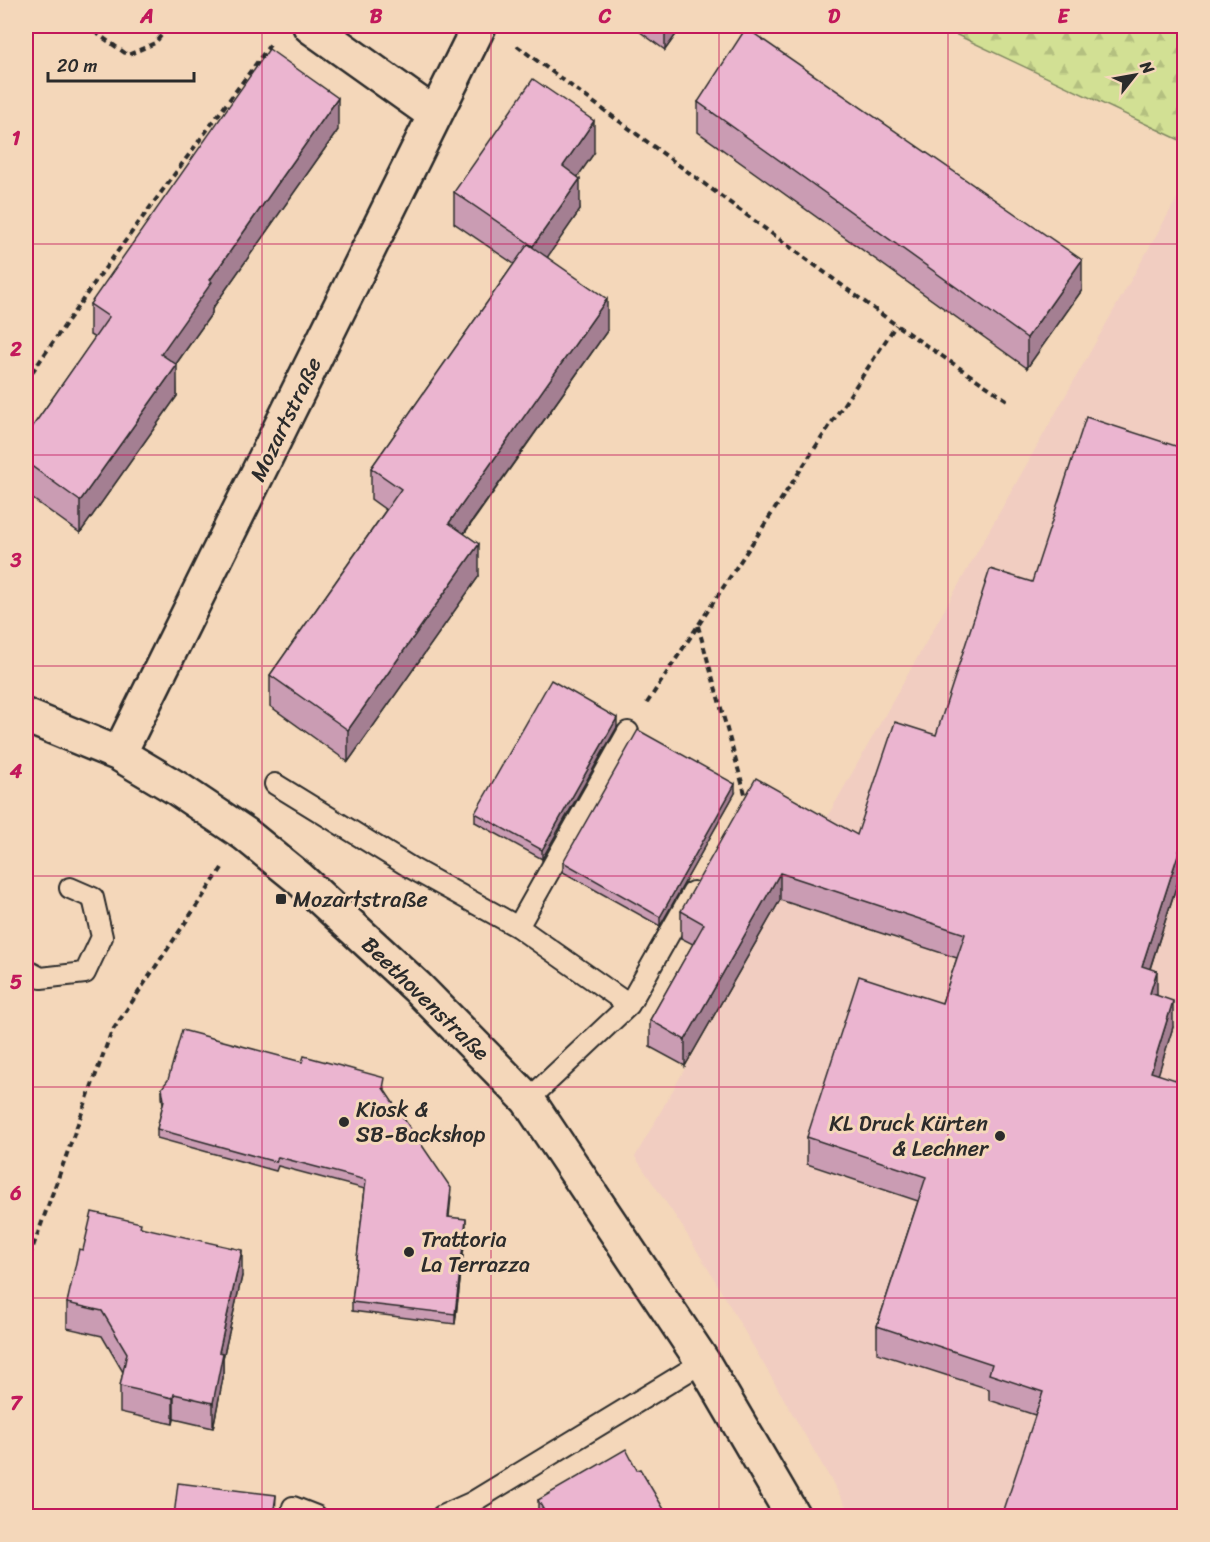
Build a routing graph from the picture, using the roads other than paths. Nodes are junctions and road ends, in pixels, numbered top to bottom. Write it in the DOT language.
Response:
graph roads {
  1 [pos="310,26"];
  2 [pos="479,26"];
  3 [pos="435,115"];
  4 [pos="26,716"];
  5 [pos="628,732"];
  6 [pos="119,754"];
  7 [pos="275,784"];
  8 [pos="702,876"];
  9 [pos="70,888"];
  10 [pos="518,927"];
  11 [pos="26,970"];
  12 [pos="630,1005"];
  13 [pos="528,1100"];
  14 [pos="703,1362"];
  15 [pos="293,1507"];
  16 [pos="316,1516"];
  17 [pos="442,1516"];
  18 [pos="793,1516"];
  1 -- 3 [label="street"];
  2 -- 3 [label="street, Mozartstraße"];
  3 -- 6 [label="street, Mozartstraße"];
  4 -- 6 [label="street, Beethovenstraße"];
  5 -- 10 [label="lane"];
  6 -- 13 [label="street, Beethovenstraße"];
  7 -- 10 [label="lane"];
  8 -- 12 [label="lane"];
  9 -- 11 [label="lane"];
  10 -- 12 [label="lane"];
  12 -- 13 [label="lane"];
  13 -- 14 [label="street, Beethovenstraße"];
  14 -- 17 [label="lane"];
  14 -- 18 [label="street, Beethovenstraße"];
  15 -- 16 [label="lane"];
}
